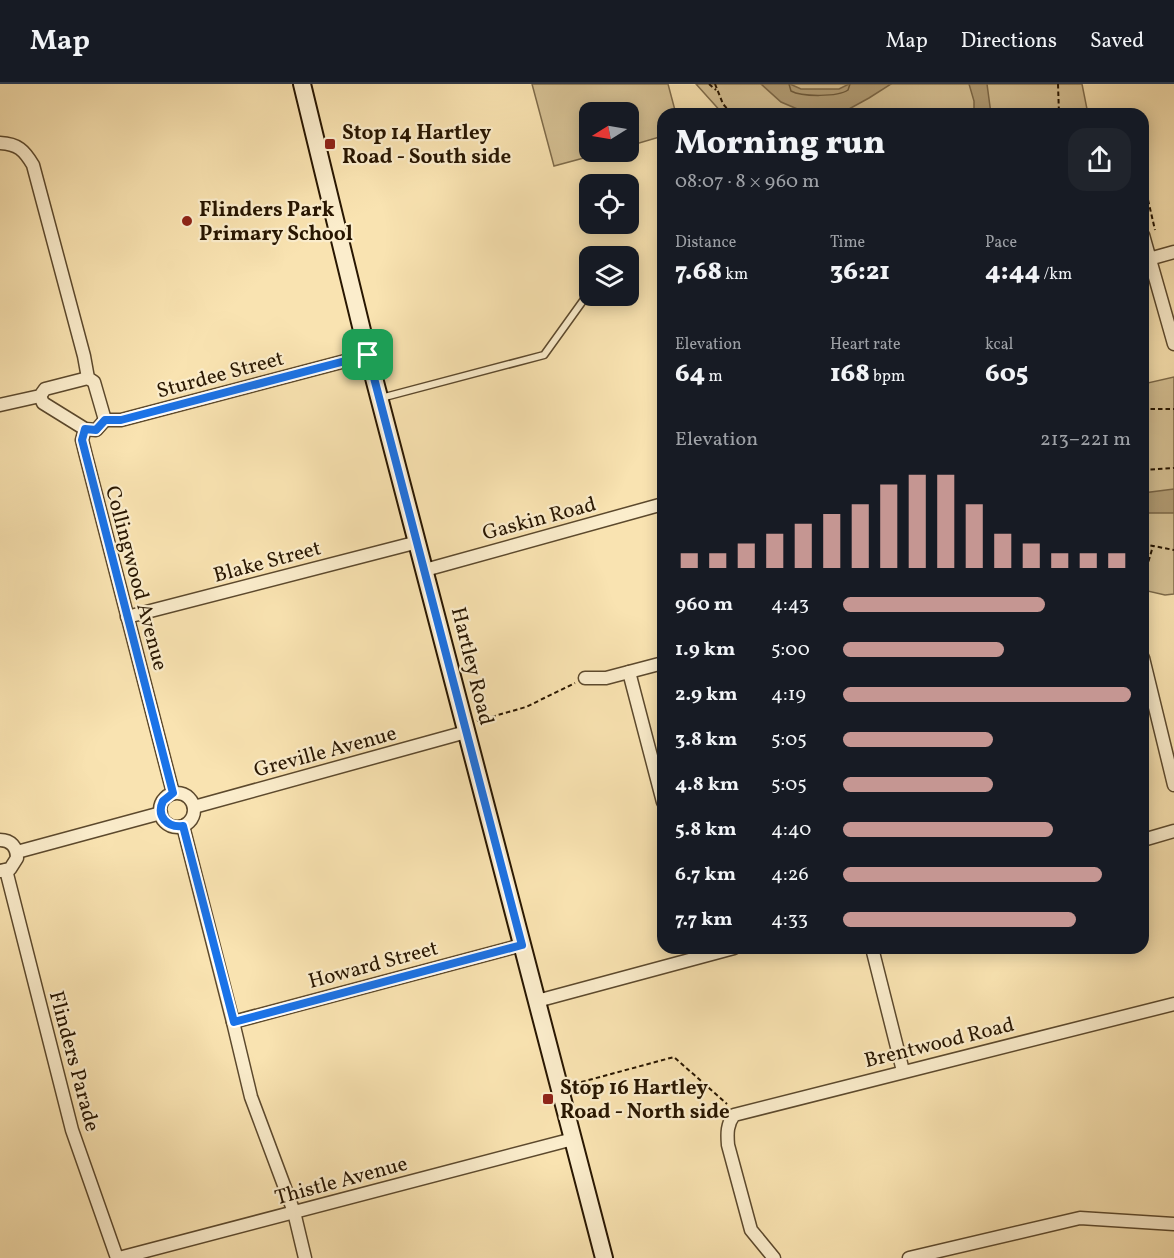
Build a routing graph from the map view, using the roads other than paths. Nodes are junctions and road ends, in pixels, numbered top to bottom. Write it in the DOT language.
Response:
graph roads {
  1 [pos="302,84"];
  2 [pos="0,143"];
  3 [pos="1174,252"];
  4 [pos="1149,259"];
  5 [pos="579,306"];
  6 [pos="1174,340"];
  7 [pos="368,355"];
  8 [pos="88,378"];
  9 [pos="40,396"];
  10 [pos="380,398"];
  11 [pos="0,405"];
  12 [pos="105,420"];
  13 [pos="85,429"];
  14 [pos="657,506"];
  15 [pos="418,542"];
  16 [pos="425,570"];
  17 [pos="127,617"];
  18 [pos="657,665"];
  19 [pos="629,672"];
  20 [pos="585,678"];
  21 [pos="1149,683"];
  22 [pos="465,728"];
  23 [pos="657,779"];
  24 [pos="1174,785"];
  25 [pos="173,793"];
  26 [pos="194,807"];
  27 [pos="161,813"];
  28 [pos="183,826"];
  29 [pos="1174,831"];
  30 [pos="1149,838"];
  31 [pos="0,840"];
  32 [pos="17,852"];
  33 [pos="3,871"];
  34 [pos="522,945"];
  35 [pos="696,954"];
  36 [pos="874,954"];
  37 [pos="537,1001"];
  38 [pos="1174,1004"];
  39 [pos="234,1022"];
  40 [pos="903,1071"];
  41 [pos="573,1139"];
  42 [pos="294,1212"];
  43 [pos="1174,1224"];
  44 [pos="924,1256"];
  45 [pos="118,1258"];
  46 [pos="305,1258"];
  47 [pos="604,1258"];
  48 [pos="774,1258"];
  49 [pos="909,1258"];
  1 -- 7 [label="street, Hartley Road"];
  2 -- 8 [label="street"];
  3 -- 4 [label="street"];
  4 -- 6 [label="street"];
  5 -- 10 [label="lane"];
  7 -- 10 [label="street, Hartley Road"];
  7 -- 12 [label="street, Sturdee Street"];
  8 -- 9 [label="street"];
  8 -- 12 [label="street"];
  9 -- 11 [label="street"];
  9 -- 13 [label="street"];
  10 -- 15 [label="street, Hartley Road"];
  12 -- 13 [label="street, Sturdee Street"];
  13 -- 17 [label="street, Collingwood Avenue"];
  14 -- 16 [label="street, Gaskin Road"];
  15 -- 16 [label="street, Hartley Road"];
  15 -- 17 [label="street, Blake Street"];
  16 -- 22 [label="street, Hartley Road"];
  17 -- 25 [label="street, Collingwood Avenue"];
  18 -- 19 [label="street"];
  19 -- 20 [label="street"];
  19 -- 23 [label="street"];
  21 -- 24 [label="street"];
  22 -- 26 [label="street, Greville Avenue"];
  22 -- 34 [label="street, Hartley Road"];
  25 -- 26 [label="street"];
  25 -- 27 [label="street"];
  26 -- 28 [label="street"];
  27 -- 28 [label="street"];
  27 -- 32 [label="street"];
  28 -- 39 [label="street"];
  29 -- 30 [label="street"];
  31 -- 32 [label="street"];
  32 -- 33 [label="street"];
  33 -- 45 [label="street, Flinders Parade"];
  34 -- 37 [label="street, Hartley Road"];
  34 -- 39 [label="street, Howard Street"];
  35 -- 37 [label="street"];
  36 -- 40 [label="street"];
  37 -- 41 [label="street, Hartley Road"];
  38 -- 40 [label="street, Brentwood Road"];
  39 -- 42 [label="street"];
  40 -- 48 [label="street, Brentwood Road"];
  41 -- 42 [label="street, Thistle Avenue"];
  41 -- 47 [label="street, Hartley Road"];
  42 -- 45 [label="street, Thistle Avenue"];
  42 -- 46 [label="street"];
  43 -- 44 [label="street"];
  44 -- 49 [label="street"];
}
